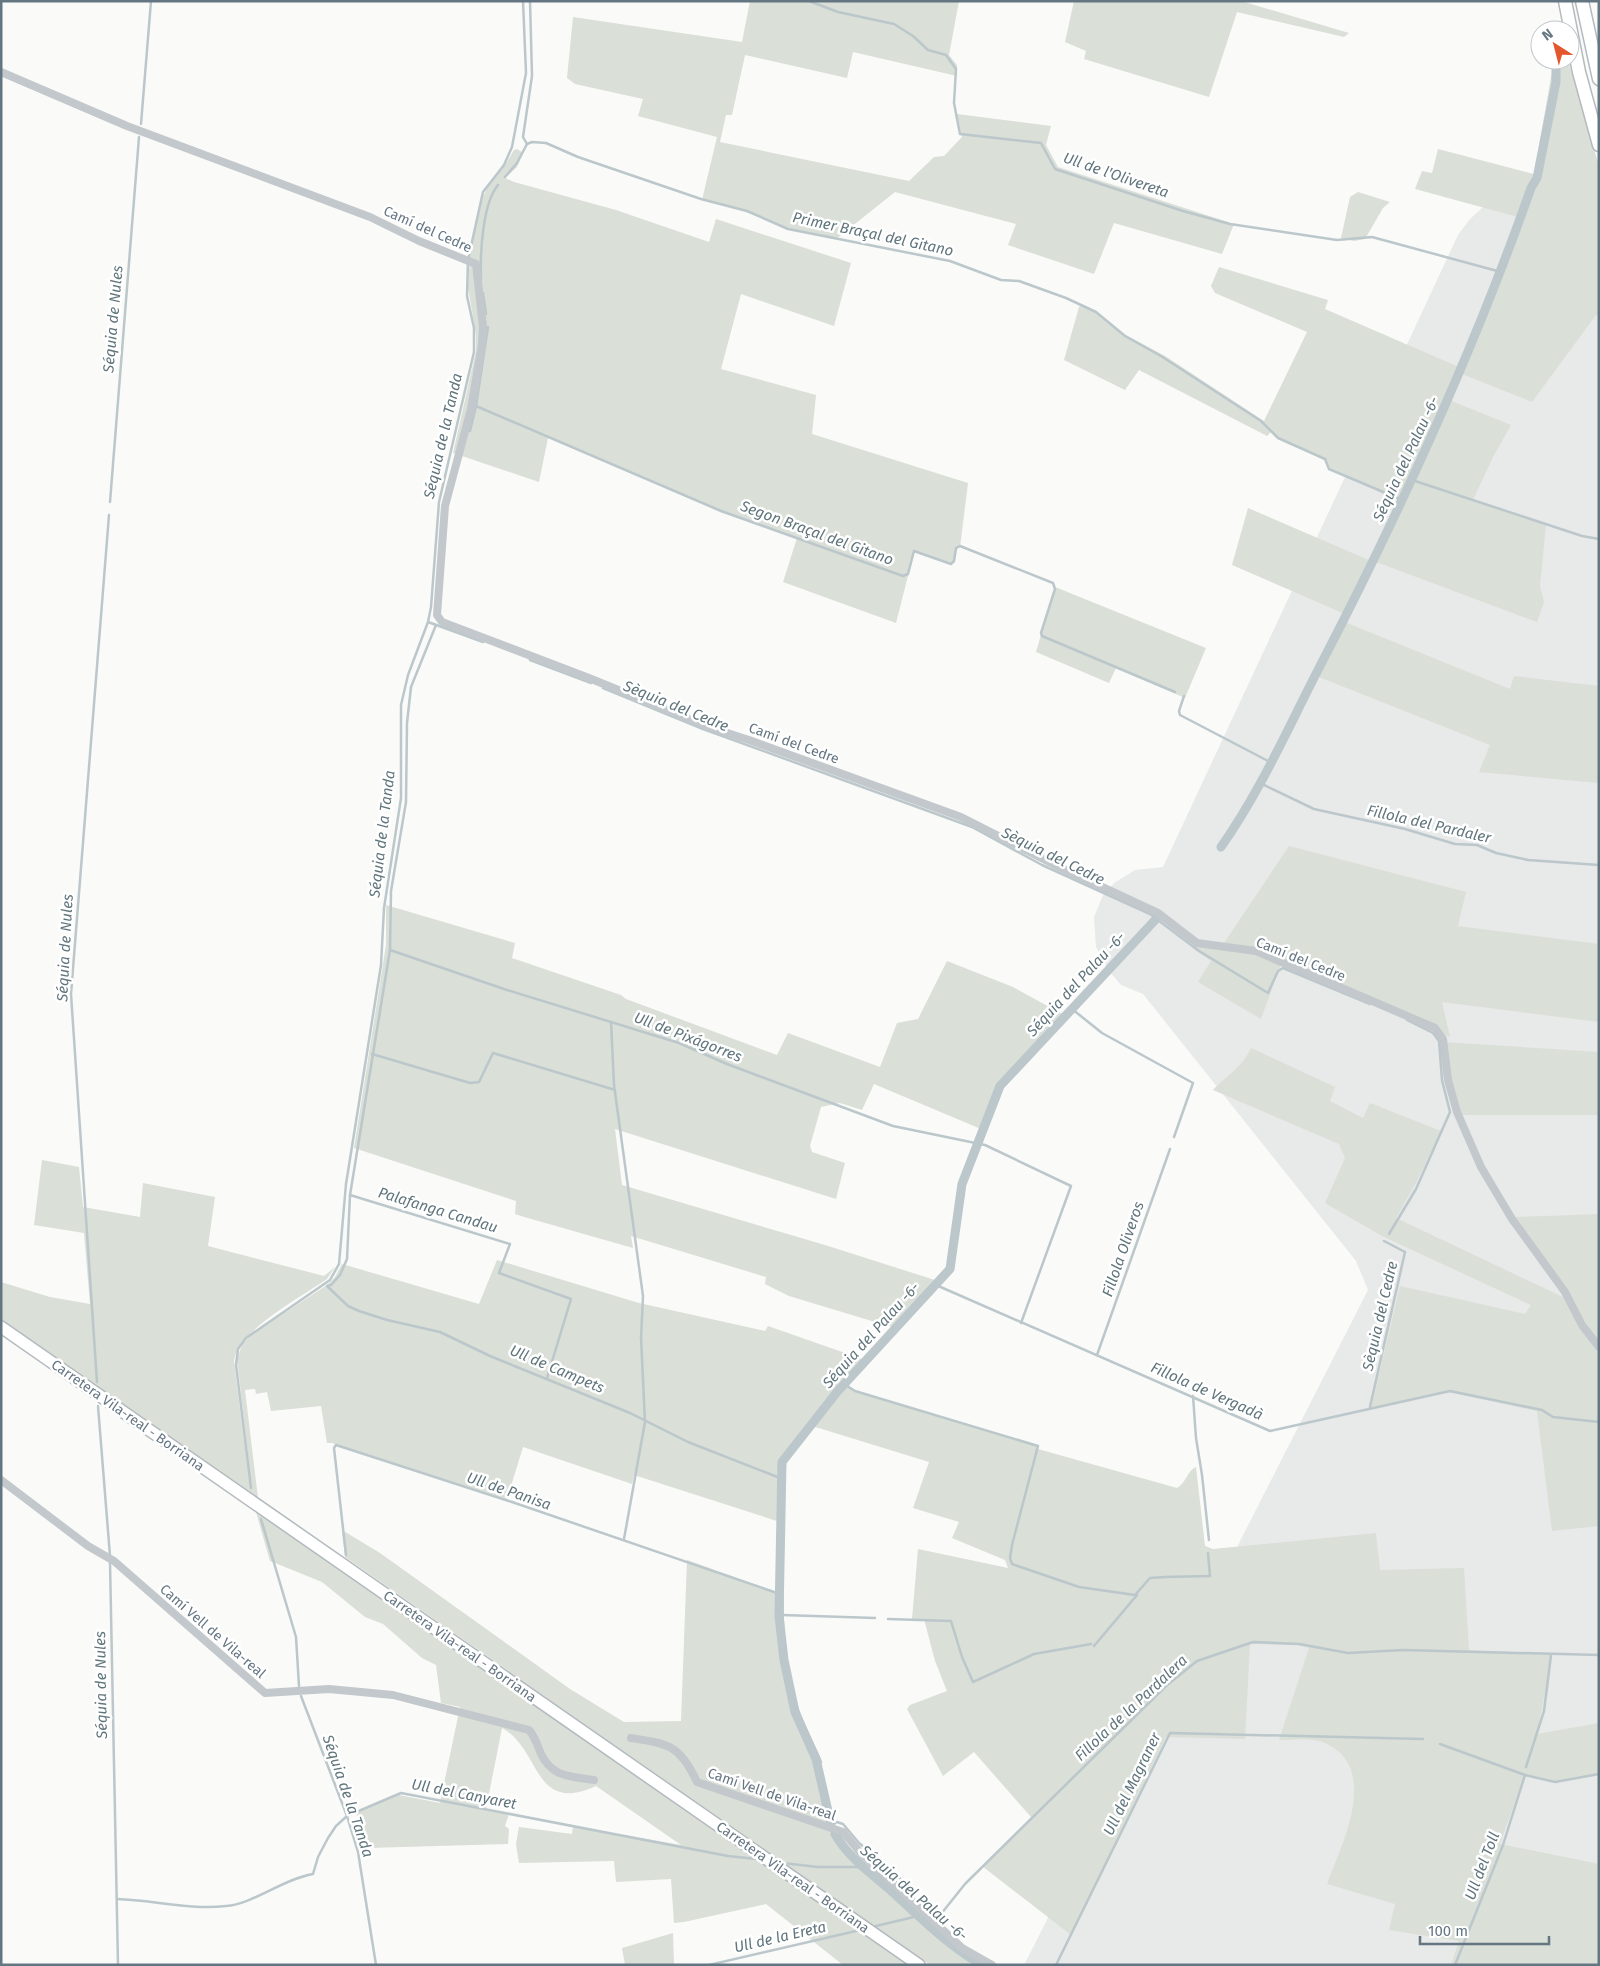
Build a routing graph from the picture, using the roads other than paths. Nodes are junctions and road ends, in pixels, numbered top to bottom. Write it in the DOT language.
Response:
graph roads {
  1 [pos="1565,1"];
  2 [pos="1582,1"];
  3 [pos="1,72"];
  4 [pos="1599,79"];
  5 [pos="1599,145"];
  6 [pos="1,1327"];
  7 [pos="1599,1347"];
  8 [pos="1,1480"];
  9 [pos="631,1738"];
  10 [pos="594,1780"];
  11 [pos="919,1965"];
  12 [pos="992,1965"];
  1 -- 5 [label="main road"];
  2 -- 4 [label="main road"];
  3 -- 7 [label="street, Camí del Cedre"];
  6 -- 11 [label="main road, Carretera Vila-real - Borriana"];
  8 -- 10 [label="street, Camí Vell de Vila-real"];
  9 -- 12 [label="street, Camí Vell de Vila-real"];
}
